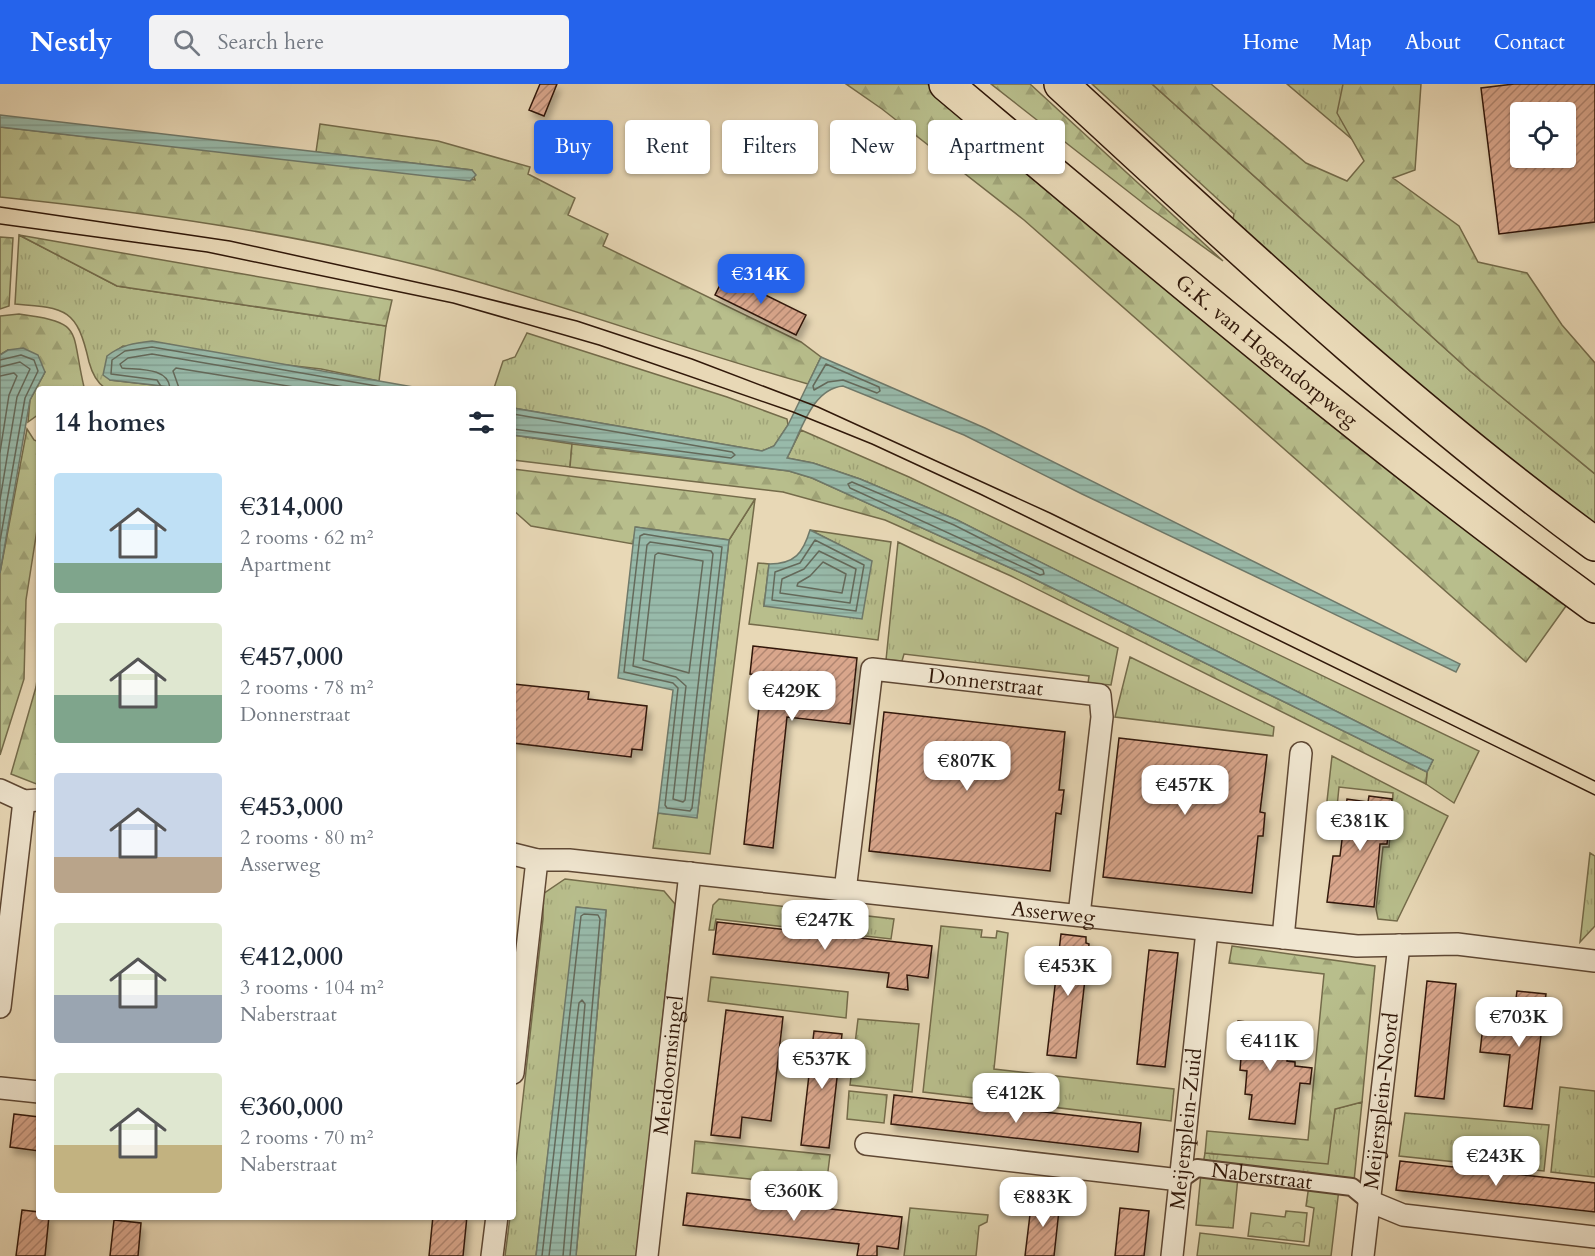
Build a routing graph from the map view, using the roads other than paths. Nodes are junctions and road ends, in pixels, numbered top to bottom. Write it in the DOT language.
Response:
graph roads {
  1 [pos="946,84"];
  2 [pos="1061,84"];
  3 [pos="1595,544"];
  4 [pos="1595,606"];
  5 [pos="1301,753"];
  6 [pos="0,790"];
  7 [pos="31,801"];
  8 [pos="516,855"];
  9 [pos="537,860"];
  10 [pos="690,873"];
  11 [pos="845,891"];
  12 [pos="1079,915"];
  13 [pos="1208,931"];
  14 [pos="1282,938"];
  15 [pos="1399,945"];
  16 [pos="1595,961"];
  17 [pos="0,1007"];
  18 [pos="516,1046"];
  19 [pos="0,1089"];
  20 [pos="36,1092"];
  21 [pos="866,1144"];
  22 [pos="1180,1180"];
  23 [pos="1369,1201"];
  24 [pos="496,1220"];
  25 [pos="1595,1237"];
  26 [pos="492,1256"];
  27 [pos="647,1256"];
  28 [pos="1172,1256"];
  29 [pos="1363,1256"];
  1 -- 4 [label="main road, G.K. van Hogendorpweg"];
  2 -- 3 [label="main road"];
  5 -- 14 [label="street"];
  6 -- 7 [label="street"];
  7 -- 17 [label="street"];
  8 -- 9 [label="street, Asserweg"];
  9 -- 10 [label="street, Asserweg"];
  9 -- 18 [label="street"];
  10 -- 11 [label="street, Asserweg"];
  10 -- 27 [label="street, Meidoornsingel"];
  11 -- 12 [label="street, Asserweg"];
  11 -- 12 [label="street, Donnerstraat"];
  12 -- 13 [label="street, Asserweg"];
  13 -- 14 [label="street, Asserweg"];
  13 -- 22 [label="street, Meijersplein-Zuid"];
  14 -- 15 [label="street, Asserweg"];
  15 -- 16 [label="street, Asserweg"];
  15 -- 23 [label="street, Meijersplein-Noord"];
  19 -- 20 [label="street"];
  21 -- 22 [label="street, Naberstraat"];
  22 -- 23 [label="street, Naberstraat"];
  22 -- 28 [label="street, Meijersplein-Zuid"];
  23 -- 25 [label="street"];
  23 -- 29 [label="street, Meijersplein-Noord"];
  24 -- 26 [label="street"];
}
